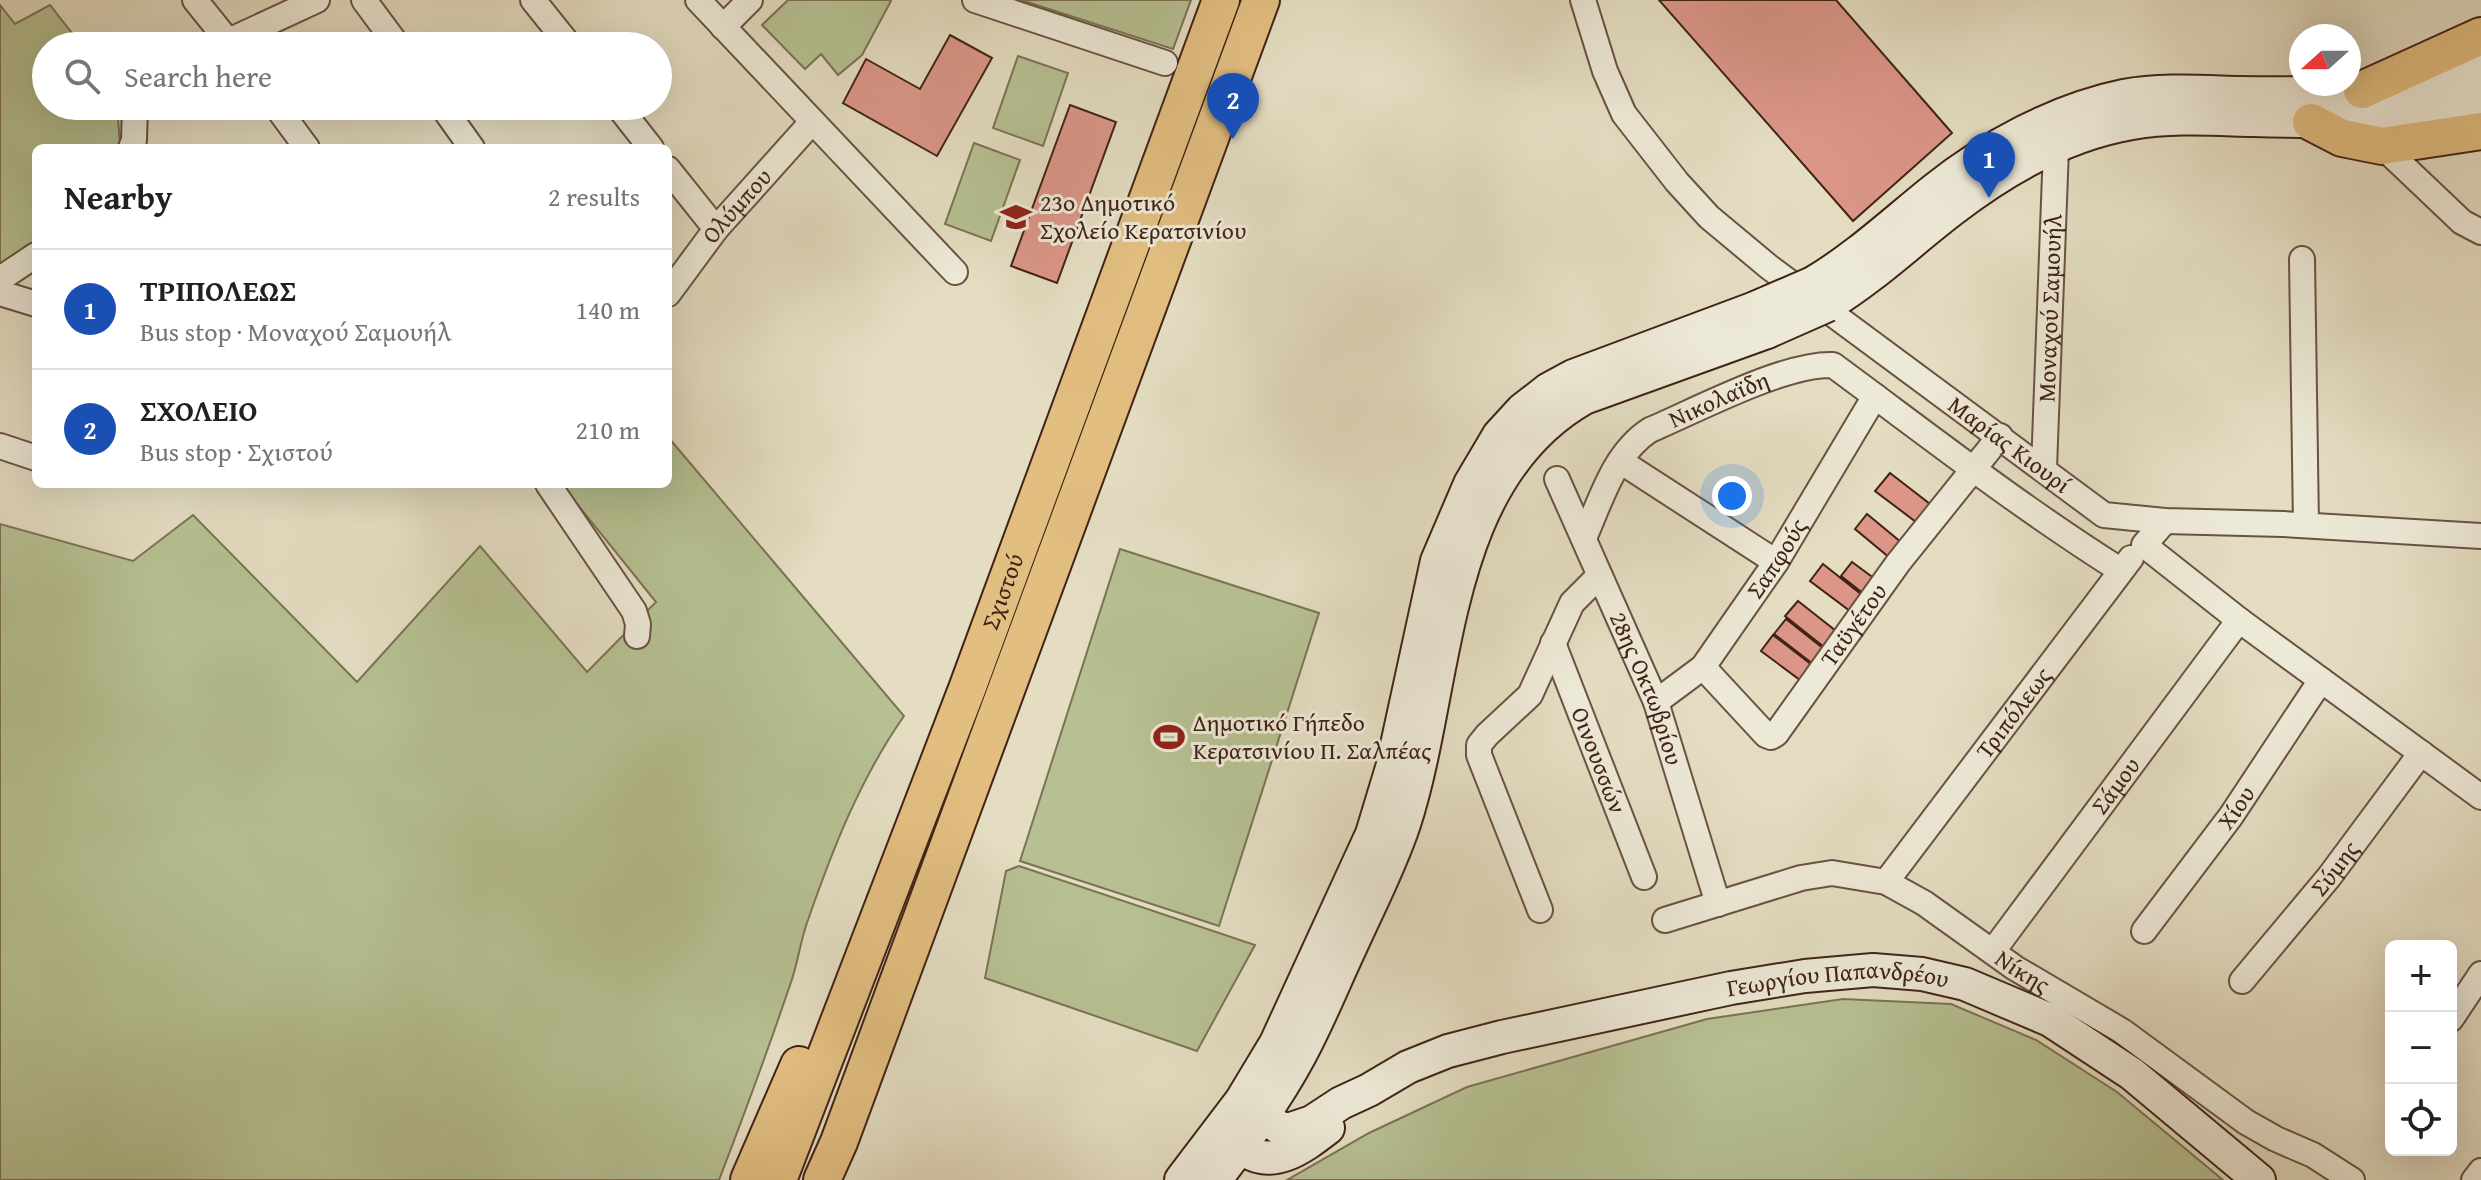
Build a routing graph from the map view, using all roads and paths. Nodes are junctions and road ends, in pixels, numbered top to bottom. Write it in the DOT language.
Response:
graph roads {
  1 [pos="195,0"];
  2 [pos="317,0"];
  3 [pos="364,0"];
  4 [pos="533,0"];
  5 [pos="698,0"];
  6 [pos="750,0"];
  7 [pos="975,0"];
  8 [pos="1221,0"];
  9 [pos="1261,0"];
  10 [pos="1583,0"];
  11 [pos="723,27"];
  12 [pos="218,32"];
  13 [pos="251,32"];
  14 [pos="388,32"];
  15 [pos="559,32"];
  16 [pos="2481,36"];
  17 [pos="1165,63"];
  18 [pos="2481,69"];
  19 [pos="2362,90"];
  20 [pos="2481,98"];
  21 [pos="135,120"];
  22 [pos="286,120"];
  23 [pos="452,120"];
  24 [pos="629,120"];
  25 [pos="812,122"];
  26 [pos="2311,122"];
  27 [pos="2481,131"];
  28 [pos="132,144"];
  29 [pos="304,144"];
  30 [pos="469,144"];
  31 [pos="648,144"];
  32 [pos="2382,146"];
  33 [pos="2056,148"];
  34 [pos="672,174"];
  35 [pos="716,229"];
  36 [pos="2481,232"];
  37 [pos="32,258"];
  38 [pos="2302,259"];
  39 [pos="955,272"];
  40 [pos="0,279"];
  41 [pos="672,289"];
  42 [pos="0,293"];
  43 [pos="1821,294"];
  44 [pos="32,303"];
  45 [pos="1761,320"];
  46 [pos="1833,365"];
  47 [pos="1875,396"];
  48 [pos="2000,436"];
  49 [pos="0,446"];
  50 [pos="32,457"];
  51 [pos="1620,461"];
  52 [pos="2044,468"];
  53 [pos="1973,471"];
  54 [pos="1557,479"];
  55 [pos="551,488"];
  56 [pos="2165,521"];
  57 [pos="2306,525"];
  58 [pos="2481,536"];
  59 [pos="1584,538"];
  60 [pos="2144,545"];
  61 [pos="1776,562"];
  62 [pos="2120,570"];
  63 [pos="1599,576"];
  64 [pos="2239,620"];
  65 [pos="637,636"];
  66 [pos="1553,643"];
  67 [pos="1703,667"];
  68 [pos="2321,680"];
  69 [pos="1656,702"];
  70 [pos="2421,753"];
  71 [pos="2481,797"];
  72 [pos="1644,877"];
  73 [pos="1886,882"];
  74 [pos="1718,904"];
  75 [pos="1540,910"];
  76 [pos="1665,920"];
  77 [pos="2144,931"];
  78 [pos="1993,951"];
  79 [pos="2481,974"];
  80 [pos="855,981"];
  81 [pos="2242,981"];
  82 [pos="2456,1012"];
  83 [pos="1301,1054"];
  84 [pos="1355,1097"];
  85 [pos="1263,1116"];
  86 [pos="839,1142"];
  87 [pos="1307,1144"];
  88 [pos="1241,1147"];
  89 [pos="2481,1171"];
  90 [pos="749,1180"];
  91 [pos="778,1180"];
  92 [pos="822,1180"];
  93 [pos="837,1180"];
  94 [pos="1181,1180"];
  95 [pos="1215,1180"];
  96 [pos="1255,1180"];
  97 [pos="2259,1180"];
  98 [pos="2352,1180"];
  99 [pos="2474,1180"];
  1 -- 12 [label="street"];
  2 -- 13 [label="street"];
  3 -- 14 [label="street"];
  4 -- 15 [label="street"];
  5 -- 11 [label="street"];
  6 -- 11 [label="street"];
  7 -- 17 [label="street"];
  8 -- 80 [label="main road, Σχιστού"];
  9 -- 86 [label="main road, Σχιστού"];
  10 -- 48 [label="street, Μαρίας Κιουρί"];
  11 -- 25 [label="street"];
  16 -- 19 [label="main road"];
  18 -- 19 [label="main road"];
  19 -- 43 [label="main road"];
  20 -- 26 [label="main road"];
  21 -- 28 [label="street"];
  22 -- 29 [label="street"];
  23 -- 30 [label="street"];
  24 -- 31 [label="street"];
  25 -- 35 [label="street, Ολύμπου"];
  25 -- 39 [label="street"];
  26 -- 32 [label="main road"];
  26 -- 33 [label="main road"];
  27 -- 32 [label="main road"];
  32 -- 36 [label="street"];
  33 -- 43 [label="main road"];
  33 -- 52 [label="street, Μοναχού Σαμουήλ"];
  34 -- 35 [label="street"];
  35 -- 41 [label="street, Ολύμπου"];
  37 -- 40 [label="street"];
  38 -- 57 [label="street"];
  42 -- 44 [label="street"];
  43 -- 45 [label="main road, bridge"];
  45 -- 83 [label="main road"];
  45 -- 94 [label="main road"];
  46 -- 47 [label="street, Μαρίας Κιουρί"];
  46 -- 51 [label="street, Νικολαϊδη"];
  47 -- 53 [label="street, Μαρίας Κιουρί"];
  47 -- 61 [label="street, Σαπφούς"];
  48 -- 52 [label="street, Μαρίας Κιουρί"];
  48 -- 53 [label="street, Ταϋγέτου"];
  49 -- 50 [label="street"];
  51 -- 59 [label="street"];
  51 -- 61 [label="street"];
  52 -- 56 [label="street, Μαρίας Κιουρί"];
  53 -- 62 [label="street, Μαρίας Κιουρί"];
  53 -- 67 [label="street, Ταϋγέτου"];
  54 -- 59 [label="street, 28ης Οκτωβρίου"];
  55 -- 65 [label="street"];
  56 -- 57 [label="street"];
  56 -- 60 [label="street"];
  57 -- 58 [label="street"];
  59 -- 63 [label="street, 28ης Οκτωβρίου"];
  60 -- 62 [label="street, Τριπόλεως"];
  60 -- 64 [label="street"];
  61 -- 67 [label="street, Σαπφούς"];
  62 -- 73 [label="street, Τριπόλεως"];
  63 -- 66 [label="street"];
  63 -- 69 [label="street, 28ης Οκτωβρίου"];
  64 -- 68 [label="street"];
  64 -- 78 [label="street, Σάμου"];
  66 -- 72 [label="street, Οινουσσών"];
  66 -- 75 [label="street"];
  67 -- 69 [label="street, Σαπφούς"];
  68 -- 70 [label="street"];
  68 -- 77 [label="street, Χίου"];
  69 -- 74 [label="street, 28ης Οκτωβρίου"];
  70 -- 71 [label="street"];
  70 -- 81 [label="street, Σύμης"];
  73 -- 74 [label="street, Νίκης"];
  73 -- 78 [label="street, Νίκης"];
  74 -- 76 [label="street, Νίκης"];
  78 -- 98 [label="street, Νίκης"];
  79 -- 82 [label="street"];
  80 -- 90 [label="main road"];
  80 -- 91 [label="main road, Σχιστού"];
  83 -- 84 [label="main road"];
  83 -- 85 [label="main road"];
  84 -- 85 [label="main road, Γεωργίου Παπανδρέου"];
  84 -- 87 [label="main road, Γεωργίου Παπανδρέου"];
  84 -- 97 [label="main road, Γεωργίου Παπανδρέου"];
  85 -- 88 [label="main road"];
  86 -- 92 [label="main road, Σχιστού"];
  86 -- 93 [label="main road"];
  87 -- 88 [label="main road, Γεωργίου Παπανδρέου"];
  87 -- 96 [label="main road"];
  88 -- 95 [label="main road"];
  89 -- 99 [label="street"];
}
